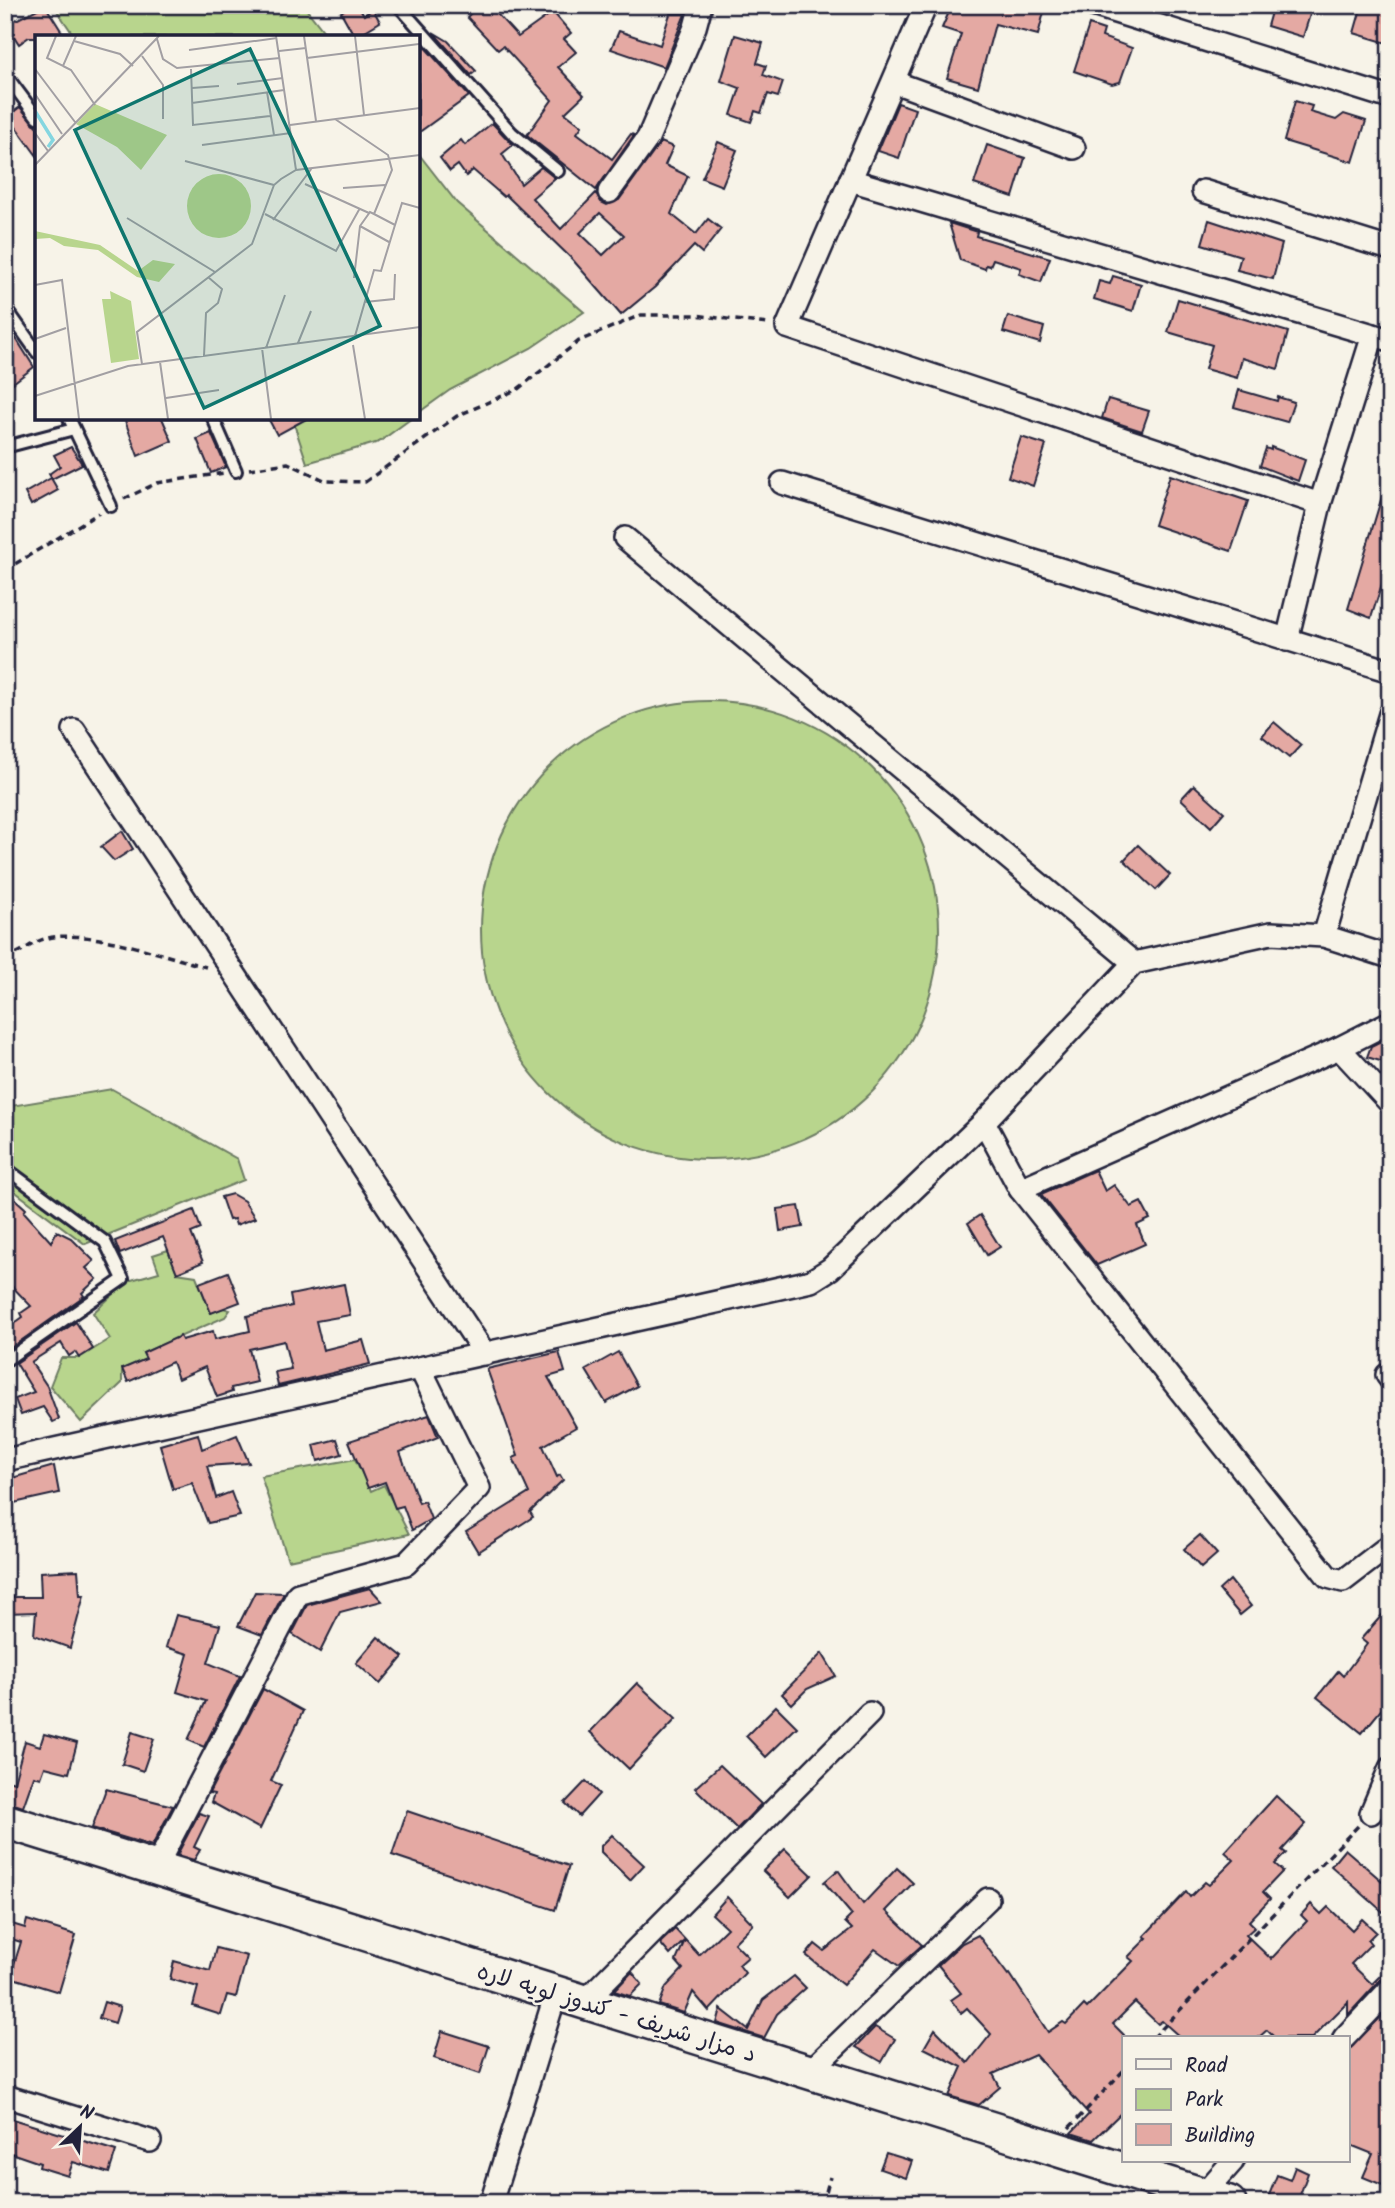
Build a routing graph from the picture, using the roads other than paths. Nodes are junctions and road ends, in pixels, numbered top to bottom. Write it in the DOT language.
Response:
graph roads {
  1 [pos="398,5"];
  2 [pos="701,5"];
  3 [pos="926,5"];
  4 [pos="1093,5"];
  5 [pos="5,74"];
  6 [pos="894,82"];
  7 [pos="1390,98"];
  8 [pos="35,114"];
  9 [pos="1074,149"];
  10 [pos="558,171"];
  11 [pos="850,180"];
  12 [pos="1203,191"];
  13 [pos="609,192"];
  14 [pos="1390,249"];
  15 [pos="5,307"];
  16 [pos="1381,337"];
  17 [pos="35,349"];
  18 [pos="70,420"];
  19 [pos="213,420"];
  20 [pos="74,429"];
  21 [pos="5,440"];
  22 [pos="236,471"];
  23 [pos="782,483"];
  24 [pos="1320,504"];
  25 [pos="111,506"];
  26 [pos="625,538"];
  27 [pos="1287,640"];
  28 [pos="1390,671"];
  29 [pos="1390,714"];
  30 [pos="74,730"];
  31 [pos="1324,936"];
  32 [pos="1390,957"];
  33 [pos="1134,963"];
  34 [pos="1390,1022"];
  35 [pos="1339,1048"];
  36 [pos="1390,1103"];
  37 [pos="984,1122"];
  38 [pos="5,1168"];
  39 [pos="1020,1189"];
  40 [pos="485,1354"];
  41 [pos="5,1362"];
  42 [pos="420,1368"];
  43 [pos="5,1460"];
  44 [pos="1390,1545"];
  45 [pos="870,1713"];
  46 [pos="1390,1768"];
  47 [pos="1371,1812"];
  48 [pos="5,1821"];
  49 [pos="155,1869"];
  50 [pos="988,1899"];
  51 [pos="1390,1989"];
  52 [pos="570,1997"];
  53 [pos="1381,2011"];
  54 [pos="1347,2036"];
  55 [pos="809,2072"];
  56 [pos="5,2096"];
  57 [pos="150,2141"];
  58 [pos="1233,2162"];
  59 [pos="1215,2199"];
  60 [pos="491,2203"];
  1 -- 10 [label="lane"];
  2 -- 13 [label="street"];
  3 -- 6 [label="street"];
  4 -- 7 [label="street"];
  5 -- 8 [label="lane"];
  6 -- 9 [label="street"];
  6 -- 11 [label="street"];
  11 -- 16 [label="street"];
  11 -- 24 [label="street"];
  12 -- 14 [label="street"];
  15 -- 17 [label="lane"];
  16 -- 24 [label="street"];
  18 -- 20 [label="lane"];
  19 -- 22 [label="lane"];
  20 -- 21 [label="lane"];
  20 -- 25 [label="lane"];
  23 -- 27 [label="street"];
  24 -- 27 [label="street"];
  26 -- 33 [label="street"];
  27 -- 28 [label="street"];
  29 -- 31 [label="street"];
  30 -- 40 [label="street"];
  31 -- 32 [label="street"];
  31 -- 33 [label="street"];
  33 -- 37 [label="street"];
  34 -- 35 [label="street"];
  35 -- 36 [label="street"];
  35 -- 39 [label="street"];
  37 -- 39 [label="street"];
  37 -- 40 [label="street"];
  38 -- 41 [label="lane"];
  39 -- 44 [label="street"];
  40 -- 42 [label="street"];
  42 -- 43 [label="street"];
  42 -- 49 [label="street"];
  45 -- 52 [label="street"];
  46 -- 47 [label="street"];
  48 -- 49 [label="main road, د مزار شریف - کندوز لویه لاره"];
  49 -- 52 [label="main road, د مزار شریف - کندوز لویه لاره"];
  50 -- 55 [label="street"];
  51 -- 53 [label="street"];
  52 -- 55 [label="main road, د مزار شریف - کندوز لویه لاره"];
  52 -- 60 [label="street"];
  53 -- 54 [label="street"];
  55 -- 59 [label="main road, د مزار شریف - کندوز لویه لاره"];
  56 -- 57 [label="street"];
  58 -- 59 [label="street"];
}
